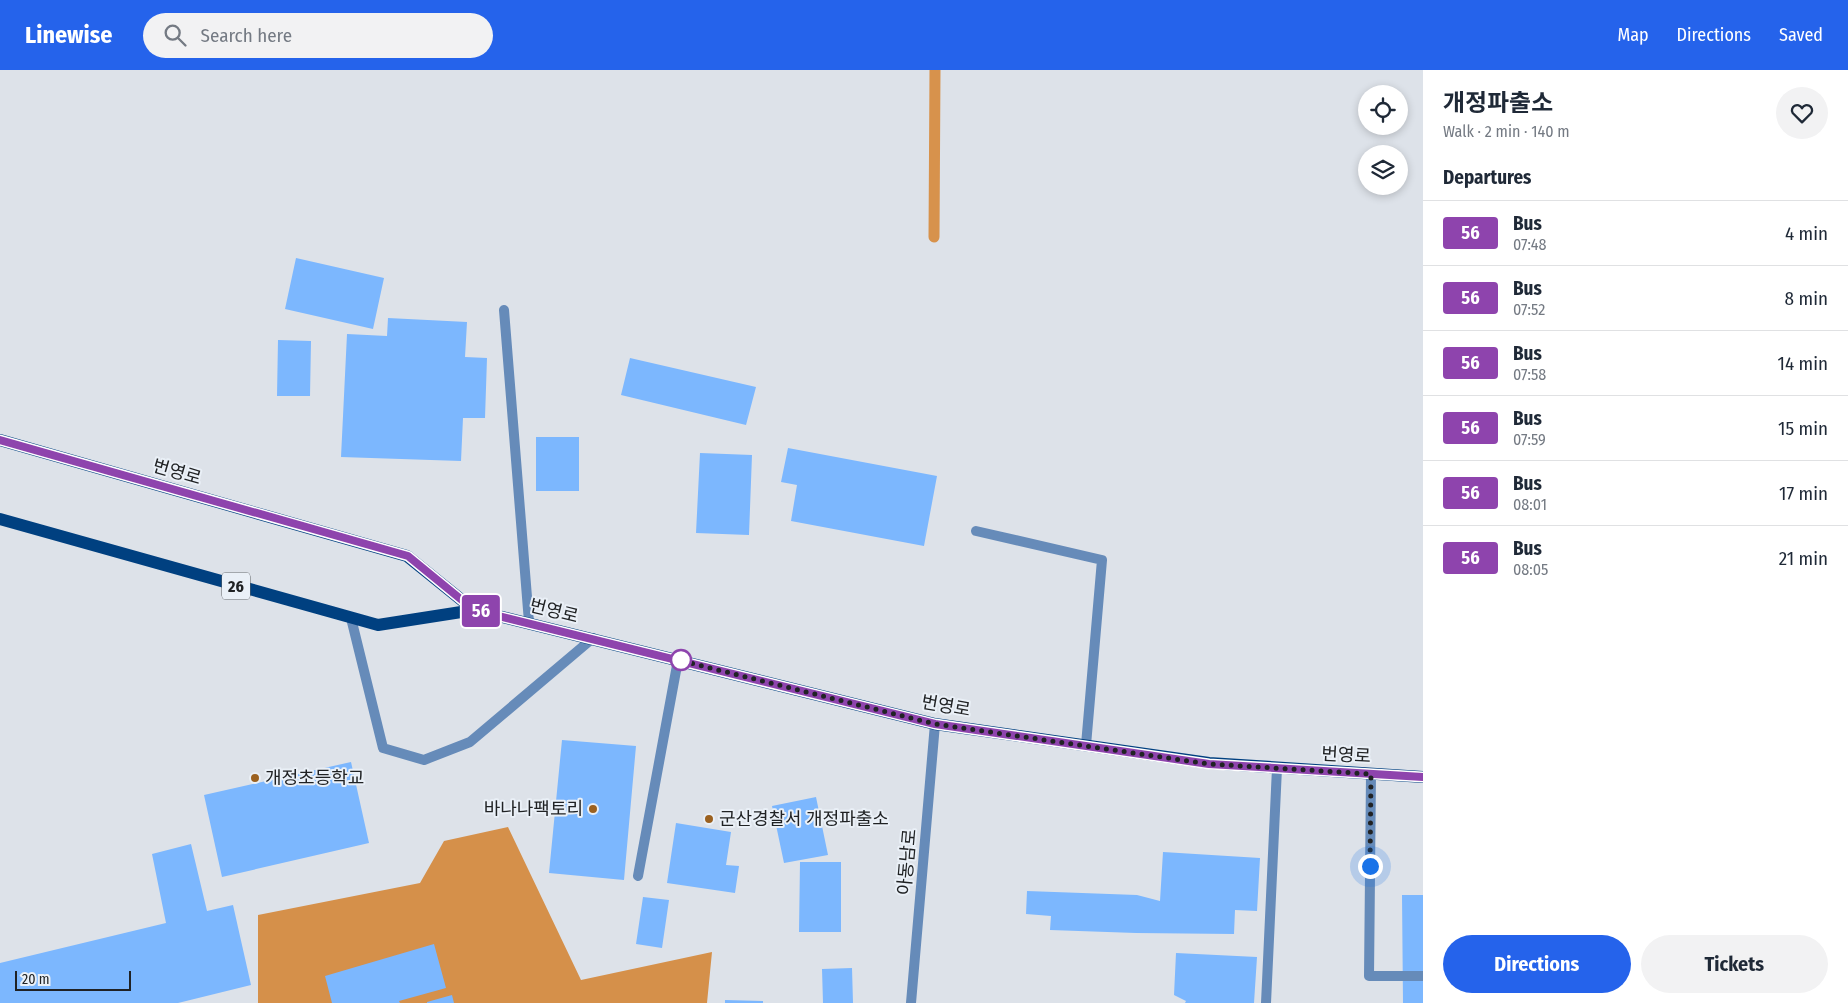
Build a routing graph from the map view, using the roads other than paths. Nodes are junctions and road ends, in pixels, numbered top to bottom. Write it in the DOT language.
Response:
graph roads {
  1 [pos="504,310"];
  2 [pos="0,440"];
  3 [pos="0,519"];
  4 [pos="976,531"];
  5 [pos="474,610"];
  6 [pos="351,618"];
  7 [pos="529,622"];
  8 [pos="593,638"];
  9 [pos="678,660"];
  10 [pos="935,724"];
  11 [pos="1086,745"];
  12 [pos="1277,768"];
  13 [pos="1371,774"];
  14 [pos="1423,777"];
  15 [pos="638,876"];
  16 [pos="1423,976"];
  17 [pos="911,1003"];
  18 [pos="1266,1003"];
  1 -- 7 [label="street"];
  2 -- 5 [label="main road, 번영로 / 26"];
  3 -- 6 [label="main road, 번영로 / 26"];
  4 -- 11 [label="street"];
  5 -- 6 [label="main road, 번영로 / 26"];
  5 -- 7 [label="main road, 번영로 / 26"];
  6 -- 8 [label="street"];
  7 -- 8 [label="main road, 번영로 / 26"];
  8 -- 9 [label="main road, 번영로 / 26"];
  9 -- 10 [label="main road, 번영로 / 26"];
  9 -- 15 [label="street"];
  10 -- 11 [label="main road, 번영로 / 26"];
  10 -- 17 [label="street, 아동남로"];
  11 -- 12 [label="main road, 번영로 / 26"];
  12 -- 13 [label="main road, 번영로 / 26"];
  12 -- 18 [label="street"];
  13 -- 14 [label="main road, 번영로 / 26"];
  13 -- 16 [label="street"];
}
